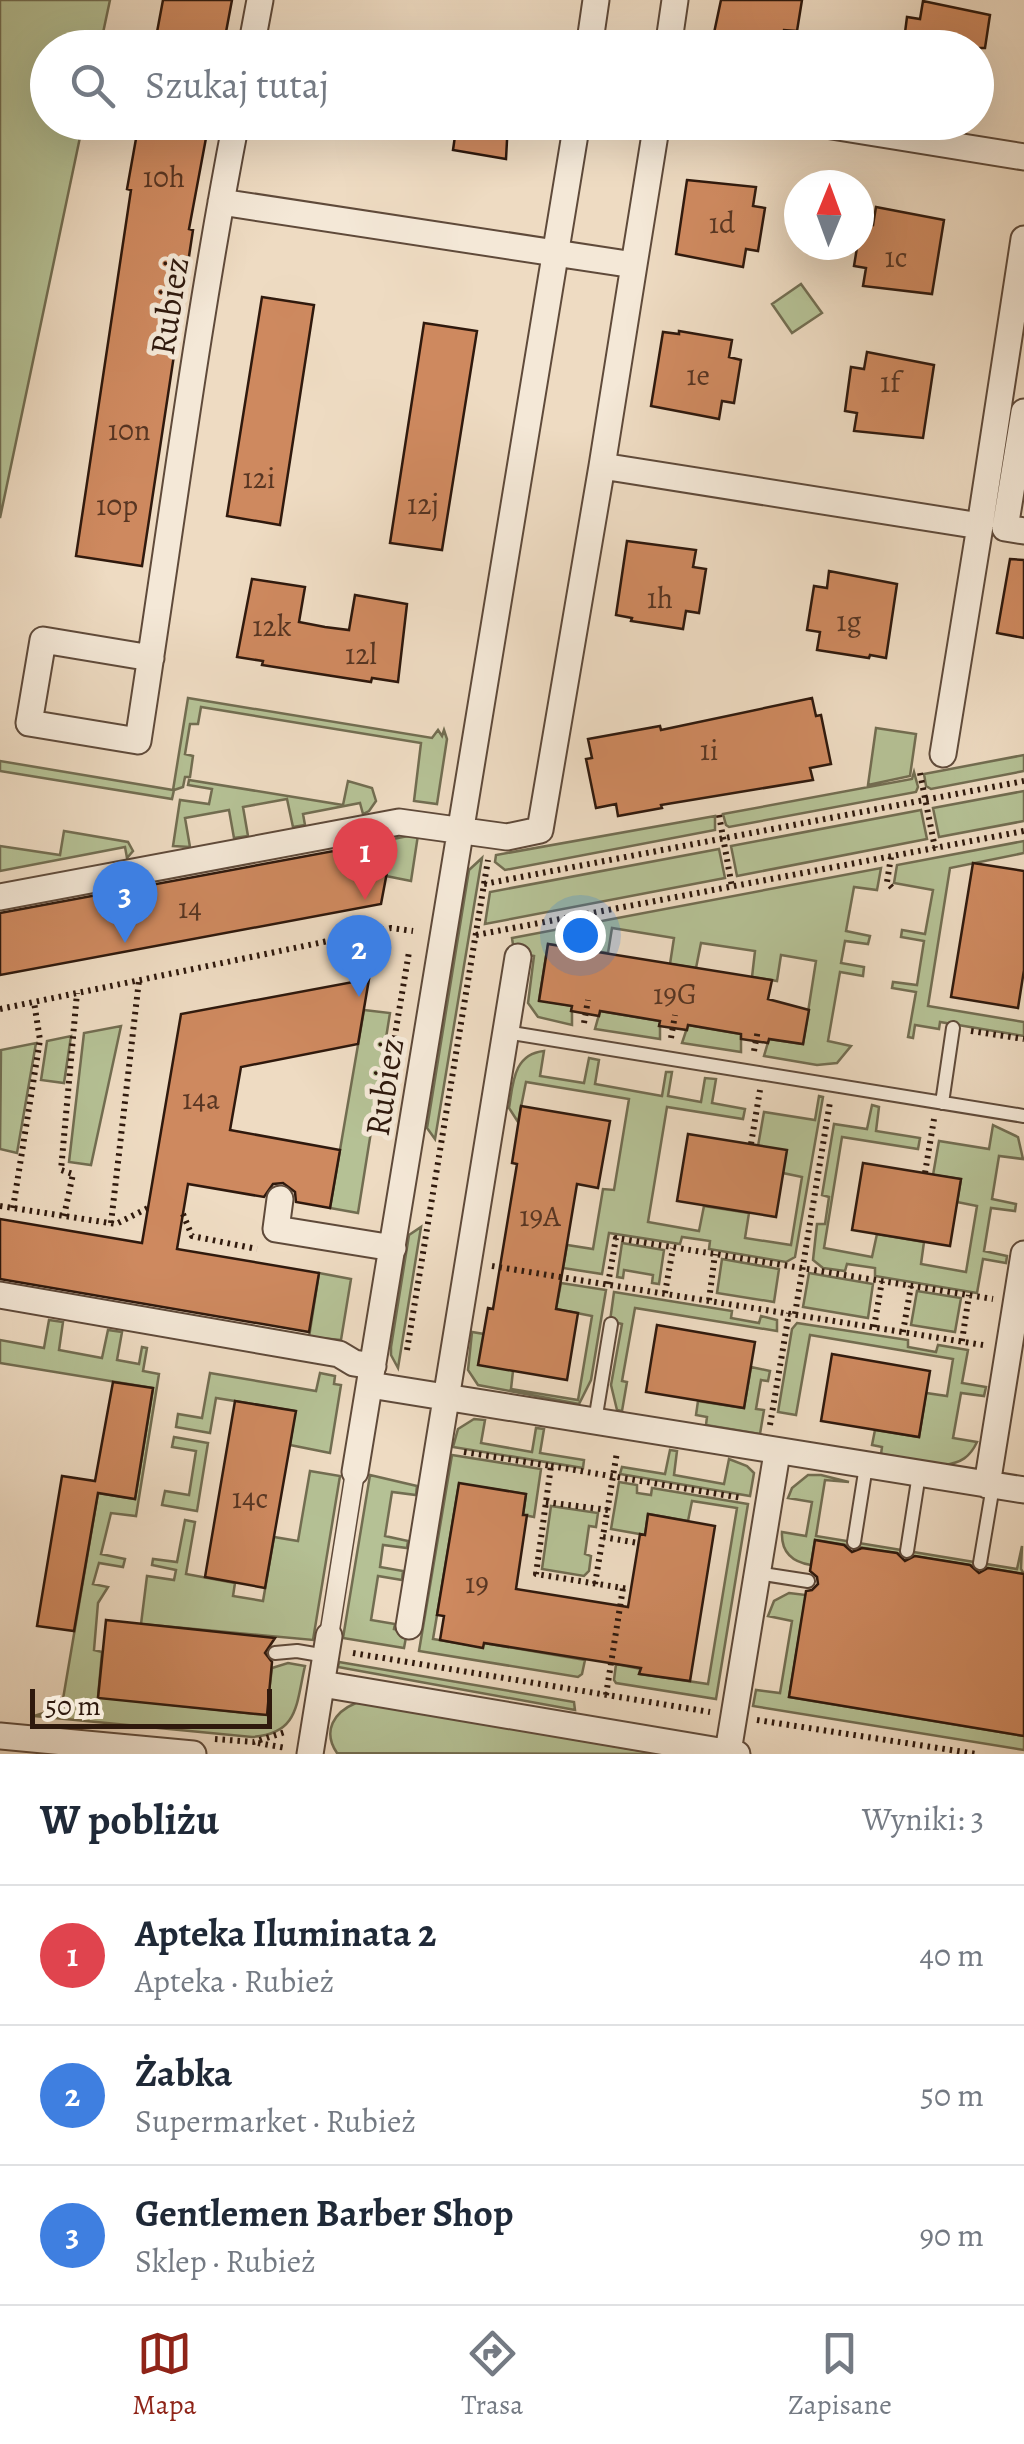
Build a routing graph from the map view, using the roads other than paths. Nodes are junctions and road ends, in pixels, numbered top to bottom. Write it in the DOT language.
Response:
graph roads {
  1 [pos="260,0"];
  2 [pos="596,0"];
  3 [pos="675,0"];
  4 [pos="254,30"];
  5 [pos="592,30"];
  6 [pos="671,30"];
  7 [pos="233,140"];
  8 [pos="573,140"];
  9 [pos="654,140"];
  10 [pos="919,140"];
  11 [pos="1024,157"];
  12 [pos="221,202"];
  13 [pos="1024,240"];
  14 [pos="556,253"];
  15 [pos="634,265"];
  16 [pos="1024,412"];
  17 [pos="602,466"];
  18 [pos="980,526"];
  19 [pos="1024,531"];
  20 [pos="151,658"];
  21 [pos="943,754"];
  22 [pos="461,831"];
  23 [pos="0,898"];
  24 [pos="518,957"];
  25 [pos="954,1028"];
  26 [pos="506,1032"];
  27 [pos="939,1103"];
  28 [pos="1023,1111"];
  29 [pos="280,1199"];
  30 [pos="393,1248"];
  31 [pos="1024,1254"];
  32 [pos="0,1295"];
  33 [pos="611,1324"];
  34 [pos="372,1376"];
  35 [pos="446,1397"];
  36 [pos="595,1422"];
  37 [pos="772,1452"];
  38 [pos="866,1466"];
  39 [pos="356,1472"];
  40 [pos="919,1474"];
  41 [pos="990,1485"];
  42 [pos="1024,1490"];
  43 [pos="854,1542"];
  44 [pos="907,1551"];
  45 [pos="980,1563"];
  46 [pos="757,1573"];
  47 [pos="808,1581"];
  48 [pos="409,1626"];
  49 [pos="327,1647"];
  50 [pos="275,1652"];
  51 [pos="322,1684"];
  52 [pos="0,1736"];
  53 [pos="733,1753"];
  54 [pos="193,1754"];
  55 [pos="310,1754"];
  1 -- 4 [label="street"];
  2 -- 5 [label="street"];
  3 -- 6 [label="street"];
  7 -- 12 [label="street, Rubież"];
  8 -- 14 [label="street, Rubież"];
  9 -- 15 [label="street"];
  10 -- 11 [label="street"];
  12 -- 14 [label="street"];
  12 -- 20 [label="street, Rubież"];
  13 -- 18 [label="street"];
  14 -- 15 [label="street"];
  14 -- 22 [label="street, Rubież"];
  15 -- 17 [label="street"];
  16 -- 19 [label="street"];
  17 -- 18 [label="street"];
  17 -- 22 [label="street"];
  18 -- 21 [label="street"];
  20 -- 20 [label="street, Rubież"];
  22 -- 23 [label="street"];
  22 -- 30 [label="street, Rubież"];
  24 -- 26 [label="street"];
  25 -- 27 [label="lane"];
  26 -- 27 [label="lane"];
  26 -- 35 [label="street"];
  27 -- 28 [label="lane"];
  29 -- 30 [label="street"];
  30 -- 34 [label="street, Rubież"];
  31 -- 41 [label="street"];
  32 -- 34 [label="street"];
  33 -- 36 [label="lane"];
  34 -- 35 [label="street"];
  34 -- 39 [label="street, Rubież"];
  35 -- 36 [label="street"];
  35 -- 48 [label="street"];
  36 -- 37 [label="street"];
  37 -- 38 [label="street"];
  37 -- 46 [label="street"];
  38 -- 40 [label="street"];
  38 -- 43 [label="lane"];
  39 -- 49 [label="street, Rubież"];
  40 -- 41 [label="street"];
  40 -- 44 [label="lane"];
  41 -- 42 [label="street"];
  41 -- 45 [label="lane"];
  46 -- 47 [label="lane"];
  46 -- 53 [label="street"];
  49 -- 50 [label="lane"];
  49 -- 51 [label="street, Rubież"];
  51 -- 53 [label="street"];
  51 -- 55 [label="street, Rubież"];
  52 -- 54 [label="street"];
}
